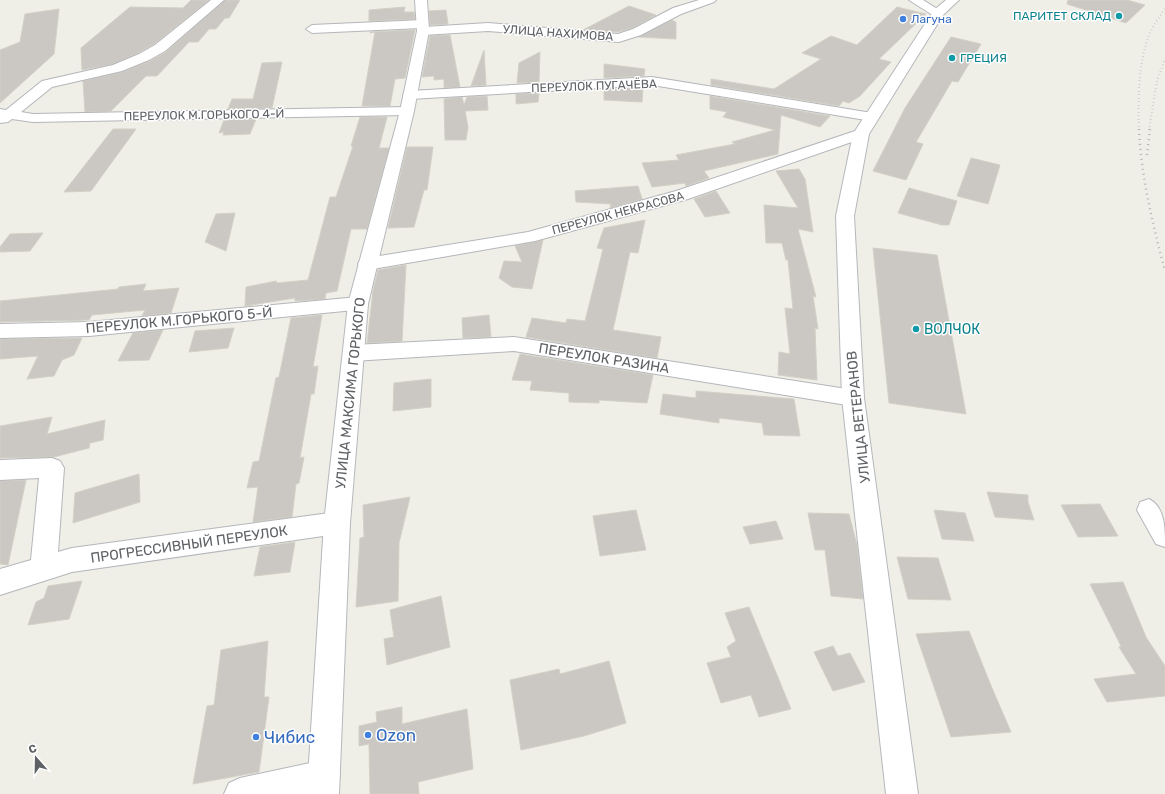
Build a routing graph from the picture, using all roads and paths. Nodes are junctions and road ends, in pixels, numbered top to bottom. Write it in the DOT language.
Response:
graph roads {
  1 [pos="218,0"];
  2 [pos="421,0"];
  3 [pos="710,0"];
  4 [pos="915,0"];
  5 [pos="945,7"];
  6 [pos="423,27"];
  7 [pos="312,29"];
  8 [pos="409,103"];
  9 [pos="3,116"];
  10 [pos="867,125"];
  11 [pos="367,264"];
  12 [pos="358,304"];
  13 [pos="0,331"];
  14 [pos="353,353"];
  15 [pos="853,398"];
  16 [pos="0,470"];
  17 [pos="1149,510"];
  18 [pos="337,522"];
  19 [pos="1165,536"];
  20 [pos="43,569"];
  21 [pos="0,582"];
  22 [pos="324,785"];
  23 [pos="900,793"];
  24 [pos="240,794"];
  1 -- 9 [label="street"];
  2 -- 6 [label="street, УЛИЦА МАКСИМА ГОРЬКОГО"];
  3 -- 6 [label="street, УЛИЦА НАХИМОВА"];
  4 -- 5 [label="street"];
  5 -- 10 [label="street, УЛИЦА ВЕТЕРАНОВ"];
  6 -- 7 [label="street, УЛИЦА НАХИМОВА"];
  6 -- 8 [label="street, УЛИЦА МАКСИМА ГОРЬКОГО"];
  8 -- 9 [label="street, ПЕРЕУЛОК М.ГОРЬКОГО 4-Й"];
  8 -- 10 [label="street, ПЕРЕУЛОК ПУГАЧЁВА"];
  8 -- 11 [label="street, УЛИЦА МАКСИМА ГОРЬКОГО"];
  10 -- 11 [label="street, ПЕРЕУЛОК НЕКРАСОВА"];
  10 -- 15 [label="street, УЛИЦА ВЕТЕРАНОВ"];
  11 -- 12 [label="street, УЛИЦА МАКСИМА ГОРЬКОГО"];
  12 -- 13 [label="street, ПЕРЕУЛОК М.ГОРЬКОГО 5-Й"];
  12 -- 14 [label="street, УЛИЦА МАКСИМА ГОРЬКОГО"];
  14 -- 15 [label="street, ПЕРЕУЛОК РАЗИНА"];
  14 -- 18 [label="street, УЛИЦА МАКСИМА ГОРЬКОГО"];
  15 -- 23 [label="street, УЛИЦА ВЕТЕРАНОВ"];
  16 -- 20 [label="street"];
  17 -- 19 [label="street"];
  18 -- 20 [label="street, ПРОГРЕССИВНЫЙ ПЕРЕУЛОК"];
  18 -- 22 [label="street, УЛИЦА МАКСИМА ГОРЬКОГО"];
  20 -- 21 [label="street, ПРОГРЕССИВНЫЙ ПЕРЕУЛОК"];
  22 -- 24 [label="street"];
}
